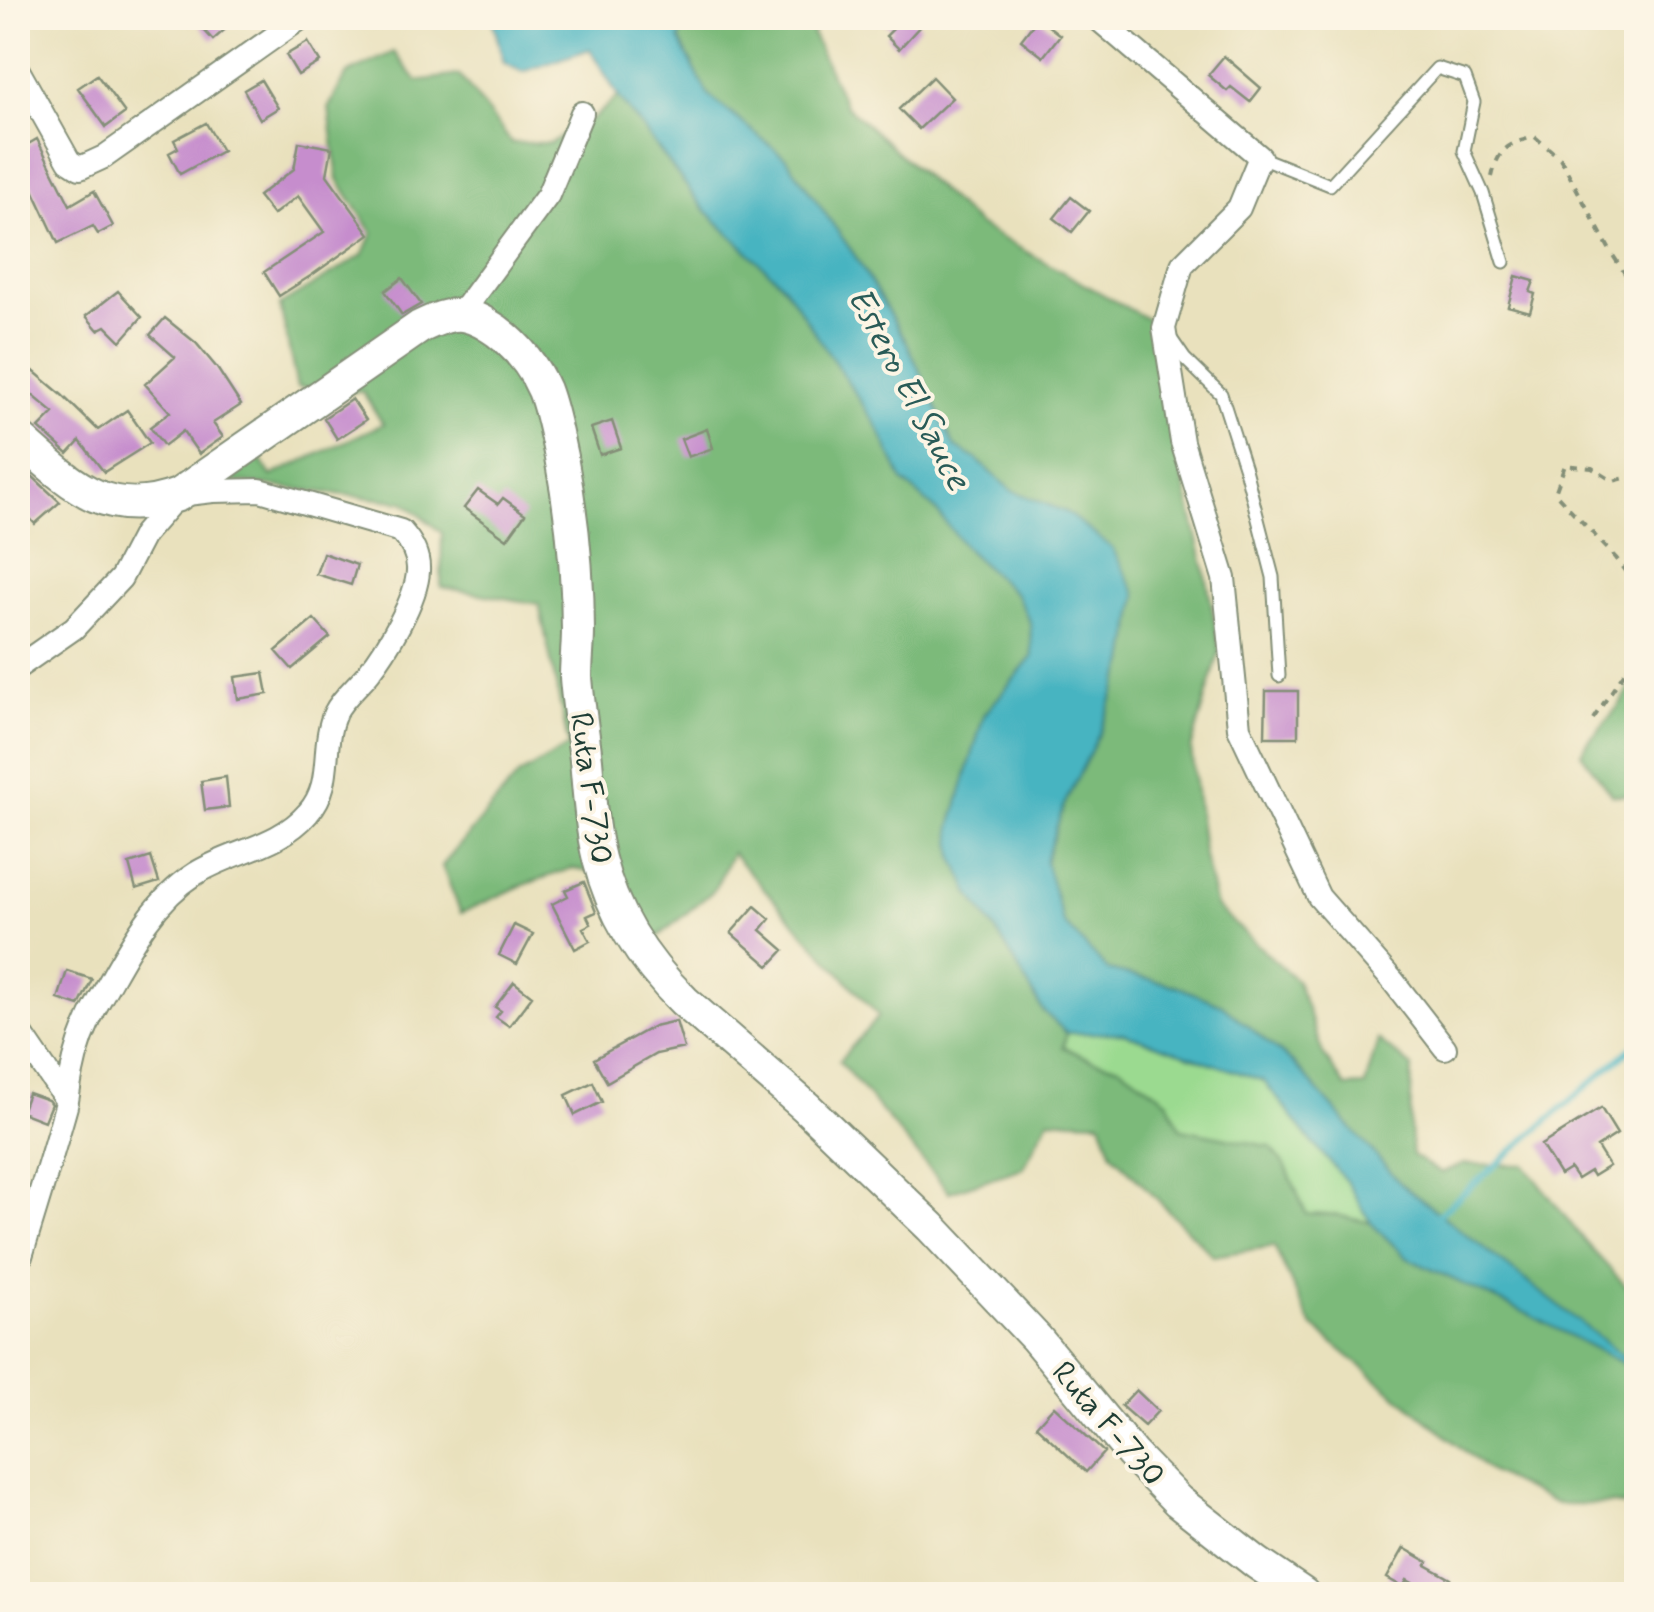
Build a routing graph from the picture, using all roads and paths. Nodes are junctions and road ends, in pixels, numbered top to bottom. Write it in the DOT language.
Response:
graph roads {
  1 [pos="301,18"];
  2 [pos="1098,18"];
  3 [pos="18,70"];
  4 [pos="582,113"];
  5 [pos="1260,157"];
  6 [pos="1487,206"];
  7 [pos="1504,262"];
  8 [pos="1636,290"];
  9 [pos="461,313"];
  10 [pos="1164,328"];
  11 [pos="18,437"];
  12 [pos="1636,472"];
  13 [pos="178,494"];
  14 [pos="1636,584"];
  15 [pos="1636,654"];
  16 [pos="18,667"];
  17 [pos="1280,676"];
  18 [pos="1593,719"];
  19 [pos="18,1029"];
  20 [pos="1445,1048"];
  21 [pos="67,1101"];
  22 [pos="18,1266"];
  23 [pos="1303,1594"];
  1 -- 3 [label="street"];
  2 -- 5 [label="street"];
  4 -- 9 [label="street"];
  5 -- 6 [label="lane"];
  5 -- 10 [label="street"];
  6 -- 7 [label="lane"];
  6 -- 8 [label="path"];
  9 -- 13 [label="street"];
  9 -- 23 [label="street, Ruta F-730"];
  10 -- 17 [label="lane"];
  10 -- 20 [label="street"];
  11 -- 13 [label="street"];
  12 -- 14 [label="path"];
  13 -- 16 [label="street"];
  13 -- 21 [label="street"];
  15 -- 18 [label="path"];
  19 -- 21 [label="street"];
  21 -- 22 [label="street"];
}
